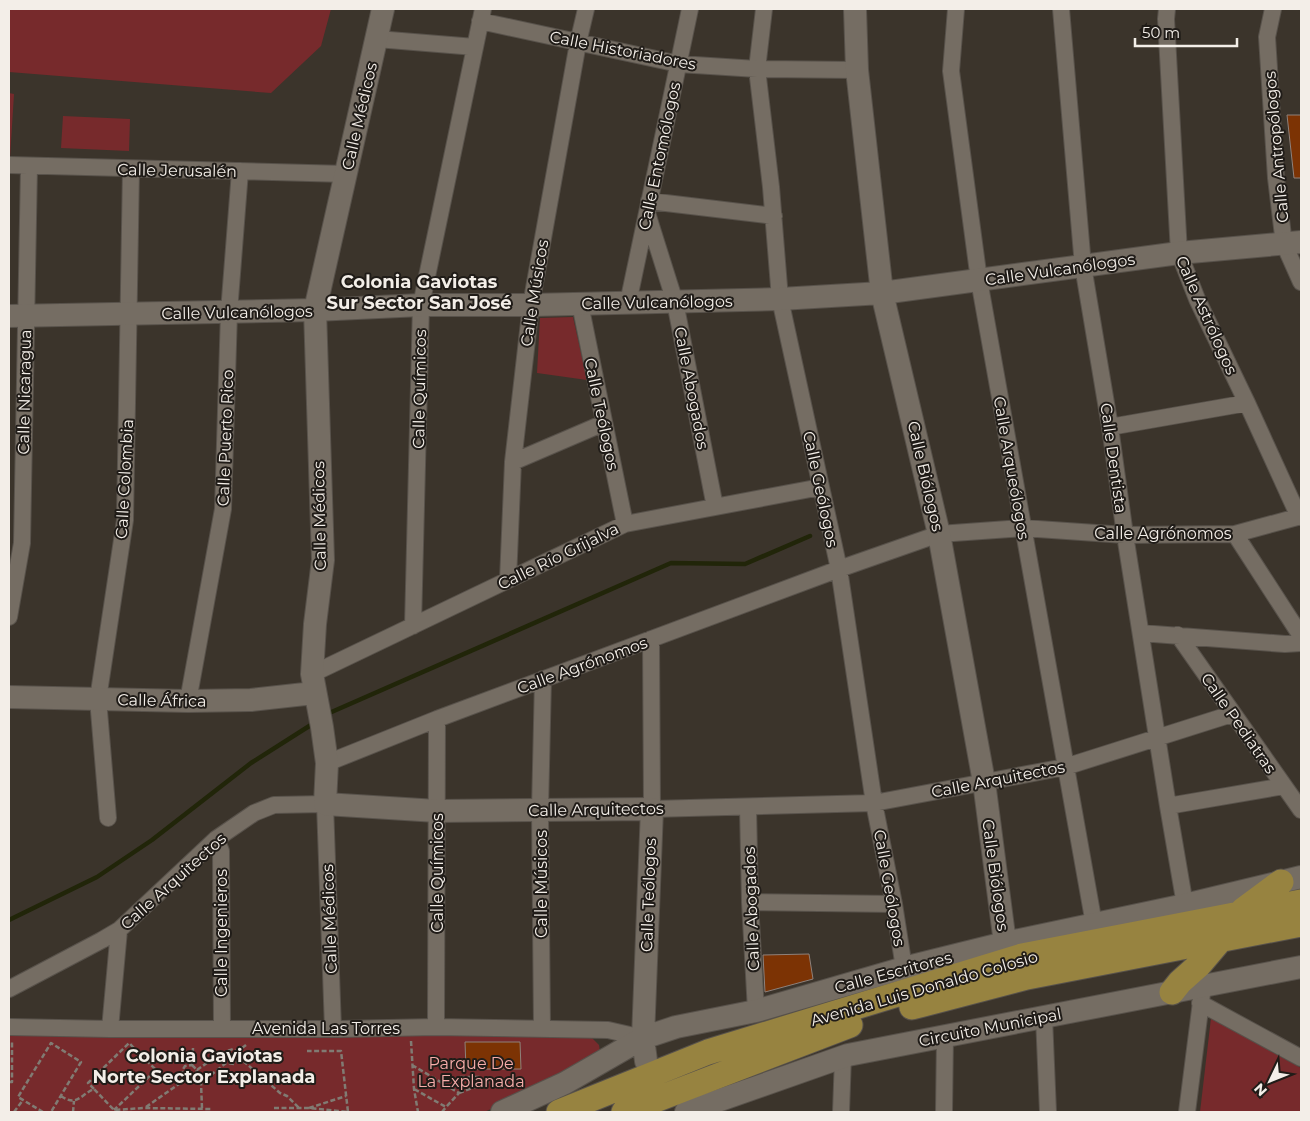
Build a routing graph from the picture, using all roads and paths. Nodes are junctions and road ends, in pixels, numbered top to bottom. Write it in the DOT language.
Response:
graph roads {
  1 [pos="383,9"];
  2 [pos="586,9"];
  3 [pos="690,9"];
  4 [pos="764,9"];
  5 [pos="855,9"];
  6 [pos="956,9"];
  7 [pos="1061,9"];
  8 [pos="1167,9"];
  9 [pos="1273,9"];
  10 [pos="482,15"];
  11 [pos="377,39"];
  12 [pos="578,43"];
  13 [pos="475,46"];
  14 [pos="678,64"];
  15 [pos="757,69"];
  16 [pos="857,70"];
  17 [pos="9,166"];
  18 [pos="29,166"];
  19 [pos="130,168"];
  20 [pos="240,171"];
  21 [pos="346,174"];
  22 [pos="648,207"];
  23 [pos="774,216"];
  24 [pos="1293,243"];
  25 [pos="1178,254"];
  26 [pos="1083,266"];
  27 [pos="979,280"];
  28 [pos="1301,282"];
  29 [pos="882,293"];
  30 [pos="780,299"];
  31 [pos="675,302"];
  32 [pos="628,303"];
  33 [pos="580,304"];
  34 [pos="421,305"];
  35 [pos="531,305"];
  36 [pos="315,310"];
  37 [pos="229,312"];
  38 [pos="129,314"];
  39 [pos="17,316"];
  40 [pos="1247,404"];
  41 [pos="604,423"];
  42 [pos="1110,427"];
  43 [pos="513,462"];
  44 [pos="821,487"];
  45 [pos="715,507"];
  46 [pos="1300,517"];
  47 [pos="625,524"];
  48 [pos="1023,528"];
  49 [pos="939,534"];
  50 [pos="1236,534"];
  51 [pos="1125,535"];
  52 [pos="839,569"];
  53 [pos="508,580"];
  54 [pos="9,617"];
  55 [pos="413,626"];
  56 [pos="1142,633"];
  57 [pos="1178,635"];
  58 [pos="1301,636"];
  59 [pos="651,639"];
  60 [pos="1301,643"];
  61 [pos="543,679"];
  62 [pos="9,697"];
  63 [pos="98,699"];
  64 [pos="188,701"];
  65 [pos="316,701"];
  66 [pos="1232,714"];
  67 [pos="437,719"];
  68 [pos="1158,738"];
  69 [pos="327,763"];
  70 [pos="1065,766"];
  71 [pos="984,782"];
  72 [pos="1284,786"];
  73 [pos="874,803"];
  74 [pos="325,804"];
  75 [pos="1168,806"];
  76 [pos="748,807"];
  77 [pos="652,809"];
  78 [pos="540,810"];
  79 [pos="1301,810"];
  80 [pos="437,811"];
  81 [pos="108,818"];
  82 [pos="216,839"];
  83 [pos="1291,880"];
  84 [pos="750,902"];
  85 [pos="1301,902"];
  86 [pos="894,904"];
  87 [pos="1185,905"];
  88 [pos="1238,914"];
  89 [pos="1094,924"];
  90 [pos="1301,924"];
  91 [pos="119,930"];
  92 [pos="1220,940"];
  93 [pos="1005,943"];
  94 [pos="1301,967"];
  95 [pos="904,968"];
  96 [pos="9,989"];
  97 [pos="1172,992"];
  98 [pos="1201,995"];
  99 [pos="756,1011"];
  100 [pos="1044,1017"];
  101 [pos="9,1027"];
  102 [pos="411,1027"];
  103 [pos="436,1027"];
  104 [pos="222,1028"];
  105 [pos="110,1029"];
  106 [pos="334,1029"];
  107 [pos="542,1029"];
  108 [pos="608,1030"];
  109 [pos="944,1036"];
  110 [pos="9,1037"];
  111 [pos="642,1038"];
  112 [pos="252,1039"];
  113 [pos="194,1048"];
  114 [pos="307,1050"];
  115 [pos="237,1052"];
  116 [pos="615,1055"];
  117 [pos="843,1056"];
  118 [pos="223,1057"];
  119 [pos="1301,1058"];
  120 [pos="241,1059"];
  121 [pos="646,1062"];
  122 [pos="226,1063"];
  123 [pos="192,1064"];
  124 [pos="412,1065"];
  125 [pos="197,1070"];
  126 [pos="460,1077"];
  127 [pos="195,1078"];
  128 [pos="186,1079"];
  129 [pos="9,1082"];
  130 [pos="489,1082"];
  131 [pos="201,1084"];
  132 [pos="479,1085"];
  133 [pos="94,1089"];
  134 [pos="414,1089"];
  135 [pos="460,1093"];
  136 [pos="61,1096"];
  137 [pos="346,1096"];
  138 [pos="23,1100"];
  139 [pos="74,1101"];
  140 [pos="446,1107"];
  141 [pos="144,1108"];
  142 [pos="202,1108"];
  143 [pos="274,1108"];
  144 [pos="299,1108"];
  145 [pos="308,1108"];
  146 [pos="212,1109"];
  147 [pos="674,1109"];
  148 [pos="114,1110"];
  149 [pos="14,1112"];
  150 [pos="43,1112"];
  151 [pos="51,1112"];
  152 [pos="74,1112"];
  153 [pos="418,1112"];
  154 [pos="442,1112"];
  155 [pos="502,1112"];
  156 [pos="559,1112"];
  157 [pos="624,1112"];
  158 [pos="841,1112"];
  159 [pos="944,1112"];
  160 [pos="1048,1112"];
  161 [pos="1187,1112"];
  1 -- 11 [label="street, Calle Médicos"];
  2 -- 12 [label="street, Calle Músicos"];
  3 -- 14 [label="street, Calle Entomólogos"];
  4 -- 15 [label="street, Calle Geólogos"];
  5 -- 16 [label="street, Calle Biólogos"];
  6 -- 27 [label="street, Calle Arqueólogos"];
  7 -- 26 [label="street, Calle Dentista"];
  8 -- 25 [label="street, Calle Astrólogos"];
  9 -- 24 [label="street, Calle Antropólogos"];
  10 -- 12 [label="street, Calle Historiadores"];
  10 -- 13 [label="street, Calle Químicos"];
  11 -- 13 [label="street"];
  11 -- 21 [label="street, Calle Médicos"];
  12 -- 14 [label="street, Calle Historiadores"];
  12 -- 35 [label="street, Calle Músicos"];
  13 -- 34 [label="street, Calle Químicos"];
  14 -- 15 [label="street, Calle Historiadores"];
  14 -- 22 [label="street, Calle Entomólogos"];
  15 -- 16 [label="street, Calle Historiadores"];
  15 -- 23 [label="street, Calle Geólogos"];
  16 -- 29 [label="street, Calle Biólogos"];
  17 -- 18 [label="street, Calle Jerusalén"];
  18 -- 19 [label="street, Calle Jerusalén"];
  18 -- 39 [label="street, Calle Nicaragua"];
  19 -- 20 [label="street, Calle Jerusalén"];
  19 -- 38 [label="street, Calle Colombia"];
  20 -- 21 [label="street, Calle Jerusalén"];
  20 -- 37 [label="street, Calle Puerto Rico"];
  21 -- 36 [label="street, Calle Médicos"];
  22 -- 23 [label="street"];
  22 -- 31 [label="street, Calle Abogados"];
  22 -- 32 [label="street, Calle Entomólogos"];
  23 -- 30 [label="street, Calle Geólogos"];
  24 -- 25 [label="street, Calle Vulcanólogos"];
  24 -- 28 [label="street, Calle Antropólogos"];
  25 -- 26 [label="street, Calle Vulcanólogos"];
  25 -- 40 [label="street, Calle Astrólogos"];
  26 -- 27 [label="street, Calle Vulcanólogos"];
  26 -- 42 [label="street, Calle Dentista"];
  27 -- 29 [label="street, Calle Vulcanólogos"];
  27 -- 48 [label="street, Calle Arqueólogos"];
  29 -- 30 [label="street, Calle Vulcanólogos"];
  29 -- 49 [label="street, Calle Biólogos"];
  30 -- 31 [label="street, Calle Vulcanólogos"];
  30 -- 44 [label="street, Calle Geólogos"];
  31 -- 32 [label="street, Calle Vulcanólogos"];
  31 -- 45 [label="street, Calle Abogados"];
  32 -- 33 [label="street, Calle Vulcanólogos"];
  33 -- 35 [label="street, Calle Vulcanólogos"];
  33 -- 41 [label="street, Calle Teólogos"];
  34 -- 35 [label="street, Calle Vulcanólogos"];
  34 -- 36 [label="street, Calle Vulcanólogos"];
  34 -- 55 [label="street, Calle Químicos"];
  35 -- 43 [label="street, Calle Músicos"];
  36 -- 37 [label="street, Calle Vulcanólogos"];
  36 -- 65 [label="street, Calle Médicos"];
  37 -- 38 [label="street, Calle Vulcanólogos"];
  37 -- 64 [label="street, Calle Puerto Rico"];
  38 -- 39 [label="street, Calle Vulcanólogos"];
  38 -- 63 [label="street, Calle Colombia"];
  39 -- 54 [label="street, Calle Nicaragua"];
  40 -- 42 [label="street"];
  40 -- 46 [label="street, Calle Astrólogos"];
  41 -- 43 [label="street"];
  41 -- 47 [label="street, Calle Teólogos"];
  42 -- 51 [label="street, Calle Dentista"];
  43 -- 53 [label="street, Calle Músicos"];
  44 -- 45 [label="street, Calle Río Grijalva"];
  44 -- 52 [label="street, Calle Geólogos"];
  45 -- 47 [label="street, Calle Río Grijalva"];
  46 -- 50 [label="street, Calle Agrónomos"];
  47 -- 53 [label="street, Calle Río Grijalva"];
  48 -- 49 [label="street, Calle Agrónomos"];
  48 -- 51 [label="street, Calle Agrónomos"];
  48 -- 70 [label="street, Calle Arqueólogos"];
  49 -- 52 [label="street, Calle Agrónomos"];
  49 -- 71 [label="street, Calle Biólogos"];
  50 -- 51 [label="street, Calle Agrónomos"];
  50 -- 58 [label="street"];
  51 -- 56 [label="street, Calle Dentista"];
  52 -- 59 [label="street, Calle Agrónomos"];
  52 -- 73 [label="street, Calle Geólogos"];
  53 -- 55 [label="street, Calle Río Grijalva"];
  55 -- 65 [label="street, Calle Río Grijalva"];
  56 -- 57 [label="street"];
  56 -- 68 [label="street, Calle Dentista"];
  57 -- 60 [label="street"];
  57 -- 66 [label="street, Calle Pediatras"];
  59 -- 61 [label="street, Calle Agrónomos"];
  59 -- 77 [label="street, Calle Teólogos"];
  61 -- 67 [label="street, Calle Agrónomos"];
  61 -- 78 [label="street, Calle Músicos"];
  62 -- 63 [label="street, Calle África"];
  63 -- 64 [label="street, Calle África"];
  63 -- 81 [label="street, Calle Colombia"];
  64 -- 65 [label="street, Calle África"];
  65 -- 69 [label="street, Calle Médicos"];
  66 -- 68 [label="street, Calle Arquitectos"];
  66 -- 72 [label="street, Calle Pediatras"];
  67 -- 69 [label="street, Calle Agrónomos"];
  67 -- 80 [label="street, Calle Químicos"];
  68 -- 70 [label="street, Calle Arquitectos"];
  68 -- 75 [label="street, Calle Dentista"];
  69 -- 74 [label="street, Calle Médicos"];
  70 -- 71 [label="street, Calle Arquitectos"];
  70 -- 89 [label="street, Calle Arqueólogos"];
  71 -- 73 [label="street, Calle Arquitectos"];
  71 -- 93 [label="street, Calle Biólogos"];
  72 -- 75 [label="street"];
  72 -- 79 [label="street, Calle Pediatras"];
  73 -- 76 [label="street, Calle Arquitectos"];
  73 -- 86 [label="street, Calle Geólogos"];
  74 -- 80 [label="street, Calle Arquitectos"];
  74 -- 82 [label="street, Calle Arquitectos"];
  74 -- 106 [label="street, Calle Médicos"];
  75 -- 87 [label="street, Calle Dentista"];
  76 -- 77 [label="street, Calle Arquitectos"];
  76 -- 84 [label="street, Calle Abogados"];
  77 -- 78 [label="street, Calle Arquitectos"];
  77 -- 111 [label="street, Calle Teólogos"];
  78 -- 80 [label="street, Calle Arquitectos"];
  78 -- 107 [label="street, Calle Músicos"];
  80 -- 103 [label="street, Calle Químicos"];
  82 -- 91 [label="street, Calle Arquitectos"];
  82 -- 104 [label="street, Calle Ingenieros"];
  83 -- 87 [label="street, Calle Escritores"];
  83 -- 88 [label="main road"];
  84 -- 86 [label="street"];
  84 -- 99 [label="street, Calle Abogados"];
  85 -- 88 [label="main road, Avenida Luis Donaldo Colosio"];
  86 -- 95 [label="street, Calle Geólogos"];
  87 -- 89 [label="street, Calle Escritores"];
  88 -- 156 [label="main road, Avenida Luis Donaldo Colosio"];
  89 -- 93 [label="street, Calle Escritores"];
  90 -- 92 [label="main road, Avenida Luis Donaldo Colosio"];
  91 -- 96 [label="street, Calle Arquitectos"];
  91 -- 105 [label="street"];
  92 -- 97 [label="main road"];
  92 -- 157 [label="main road, Avenida Luis Donaldo Colosio"];
  93 -- 95 [label="street, Calle Escritores"];
  94 -- 98 [label="street, Circuito Municipal"];
  95 -- 99 [label="street, Calle Escritores"];
  97 -- 98 [label="street, Circuito Municipal"];
  97 -- 100 [label="street, Circuito Municipal"];
  98 -- 119 [label="street"];
  98 -- 161 [label="street"];
  99 -- 111 [label="street, Calle Escritores"];
  100 -- 109 [label="street, Circuito Municipal"];
  100 -- 160 [label="street"];
  101 -- 105 [label="street, Avenida Las Torres"];
  102 -- 103 [label="street, Avenida Las Torres"];
  102 -- 106 [label="street, Avenida Las Torres"];
  102 -- 124 [label="path"];
  103 -- 107 [label="street, Avenida Las Torres"];
  104 -- 105 [label="street, Avenida Las Torres"];
  104 -- 106 [label="street, Avenida Las Torres"];
  107 -- 108 [label="street, Avenida Las Torres"];
  108 -- 111 [label="street, Avenida Las Torres"];
  108 -- 116 [label="street"];
  109 -- 117 [label="street, Circuito Municipal"];
  109 -- 159 [label="street"];
  110 -- 129 [label="path"];
  111 -- 116 [label="street, Calle Escritores"];
  111 -- 121 [label="street, Calle Teólogos"];
  112 -- 115 [label="path"];
  113 -- 123 [label="path"];
  114 -- 137 [label="path"];
  115 -- 118 [label="path"];
  115 -- 120 [label="path"];
  116 -- 155 [label="street, Calle Escritores"];
  117 -- 147 [label="street, Circuito Municipal"];
  117 -- 158 [label="street"];
  118 -- 122 [label="path"];
  118 -- 125 [label="path"];
  120 -- 122 [label="path"];
  120 -- 144 [label="path"];
  122 -- 131 [label="path"];
  123 -- 125 [label="path"];
  123 -- 128 [label="path"];
  124 -- 134 [label="path"];
  124 -- 135 [label="path"];
  125 -- 127 [label="path"];
  126 -- 132 [label="path"];
  127 -- 128 [label="path"];
  127 -- 131 [label="path"];
  128 -- 141 [label="path"];
  130 -- 132 [label="path"];
  131 -- 142 [label="path"];
  132 -- 135 [label="path"];
  133 -- 139 [label="path"];
  133 -- 148 [label="path"];
  133 -- 148 [label="path"];
  134 -- 140 [label="path"];
  134 -- 153 [label="path"];
  135 -- 140 [label="path"];
  136 -- 138 [label="path"];
  136 -- 139 [label="path"];
  136 -- 151 [label="path"];
  137 -- 145 [label="path"];
  137 -- 145 [label="path"];
  138 -- 149 [label="path"];
  138 -- 150 [label="path"];
  139 -- 152 [label="path"];
  140 -- 154 [label="path"];
  141 -- 142 [label="path"];
  141 -- 148 [label="path"];
  142 -- 146 [label="path"];
  143 -- 144 [label="path"];
  144 -- 145 [label="path"];
}
